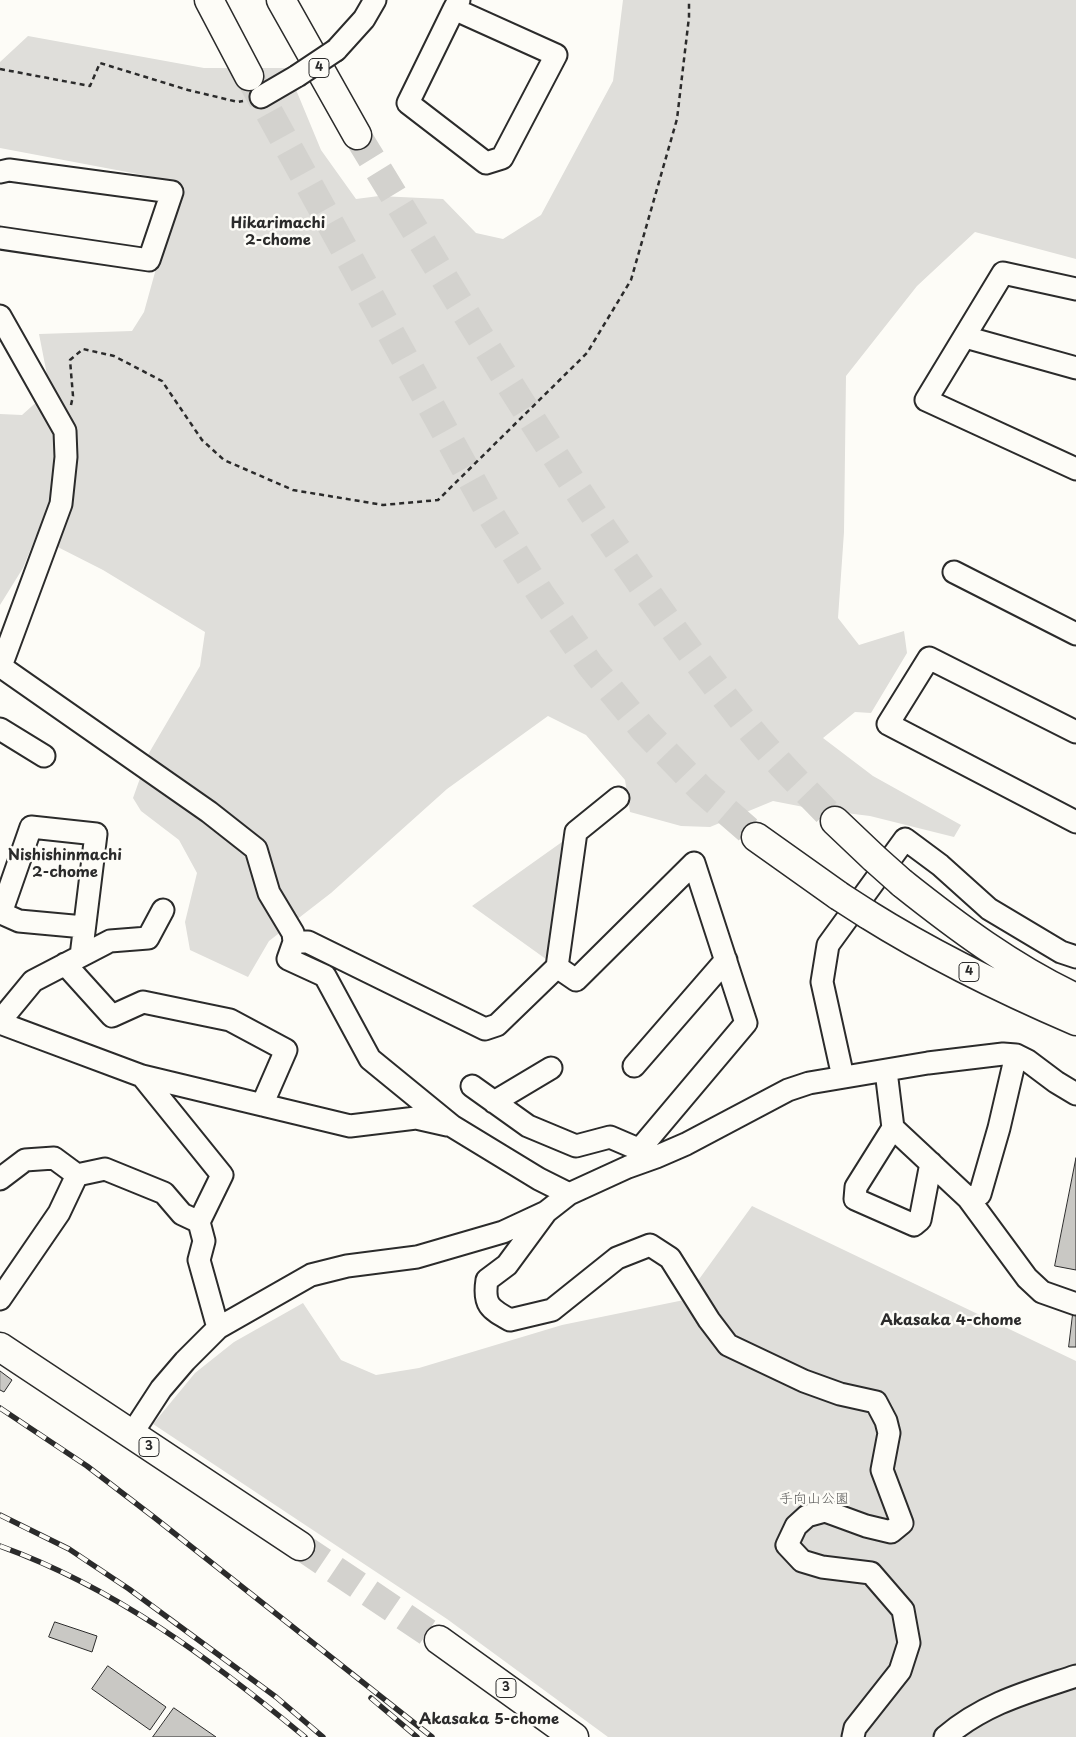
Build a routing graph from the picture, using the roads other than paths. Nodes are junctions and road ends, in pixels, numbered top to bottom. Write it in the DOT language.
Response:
graph roads {
  1 [pos="209,0"];
  2 [pos="281,0"];
  3 [pos="374,0"];
  4 [pos="457,5"];
  5 [pos="255,87"];
  6 [pos="357,135"];
  7 [pos="0,172"];
  8 [pos="0,238"];
  9 [pos="1076,289"];
  10 [pos="0,316"];
  11 [pos="965,337"];
  12 [pos="1076,368"];
  13 [pos="1076,469"];
  14 [pos="954,572"];
  15 [pos="1076,634"];
  16 [pos="0,666"];
  17 [pos="0,729"];
  18 [pos="1076,732"];
  19 [pos="44,756"];
  20 [pos="618,798"];
  21 [pos="835,821"];
  22 [pos="1076,822"];
  23 [pos="756,837"];
  24 [pos="163,910"];
  25 [pos="84,927"];
  26 [pos="294,942"];
  27 [pos="1076,957"];
  28 [pos="73,960"];
  29 [pos="726,960"];
  30 [pos="558,967"];
  31 [pos="1076,998"];
  32 [pos="0,1022"];
  33 [pos="1069,1027"];
  34 [pos="1016,1055"];
  35 [pos="634,1066"];
  36 [pos="551,1068"];
  37 [pos="886,1071"];
  38 [pos="142,1076"];
  39 [pos="843,1077"];
  40 [pos="472,1086"];
  41 [pos="1076,1094"];
  42 [pos="494,1102"];
  43 [pos="262,1105"];
  44 [pos="452,1126"];
  45 [pos="893,1128"];
  46 [pos="648,1153"];
  47 [pos="931,1163"];
  48 [pos="77,1175"];
  49 [pos="0,1179"];
  50 [pos="569,1194"];
  51 [pos="968,1198"];
  52 [pos="546,1212"];
  53 [pos="199,1222"];
  54 [pos="0,1299"];
  55 [pos="1076,1304"];
  56 [pos="218,1328"];
  57 [pos="0,1347"];
  58 [pos="131,1435"];
  59 [pos="300,1546"];
  60 [pos="439,1640"];
  61 [pos="1076,1676"];
  62 [pos="574,1737"];
  63 [pos="852,1737"];
  64 [pos="945,1737"];
  1 -- 5 [label="highway"];
  2 -- 6 [label="highway, 4"];
  3 -- 5 [label="street, bridge"];
  4 -- 4 [label="street"];
  7 -- 8 [label="street"];
  9 -- 11 [label="street"];
  10 -- 16 [label="street"];
  11 -- 12 [label="street"];
  11 -- 13 [label="street"];
  14 -- 15 [label="street"];
  16 -- 26 [label="street"];
  17 -- 19 [label="street"];
  18 -- 22 [label="street"];
  20 -- 30 [label="street"];
  21 -- 31 [label="highway, 4, bridge"];
  23 -- 33 [label="highway, 4, bridge"];
  24 -- 28 [label="street"];
  25 -- 28 [label="street"];
  26 -- 30 [label="street"];
  26 -- 44 [label="street"];
  27 -- 39 [label="street"];
  28 -- 32 [label="street"];
  28 -- 43 [label="street"];
  29 -- 30 [label="street"];
  29 -- 35 [label="street"];
  29 -- 46 [label="street"];
  32 -- 38 [label="street"];
  34 -- 37 [label="street"];
  34 -- 41 [label="street"];
  34 -- 51 [label="street"];
  36 -- 42 [label="street"];
  37 -- 39 [label="street"];
  37 -- 45 [label="street"];
  38 -- 43 [label="street"];
  38 -- 53 [label="street"];
  39 -- 46 [label="street"];
  40 -- 42 [label="street"];
  42 -- 46 [label="street"];
  43 -- 44 [label="street"];
  44 -- 50 [label="street"];
  45 -- 47 [label="street"];
  45 -- 47 [label="street"];
  46 -- 50 [label="street"];
  47 -- 51 [label="street"];
  48 -- 49 [label="street"];
  48 -- 53 [label="street"];
  48 -- 54 [label="street"];
  50 -- 52 [label="street"];
  51 -- 55 [label="street"];
  52 -- 56 [label="street"];
  52 -- 63 [label="street"];
  53 -- 56 [label="street"];
  56 -- 58 [label="street"];
  57 -- 58 [label="highway, 3"];
  58 -- 59 [label="highway, 3"];
  60 -- 62 [label="highway, 3"];
  61 -- 64 [label="street"];
}
